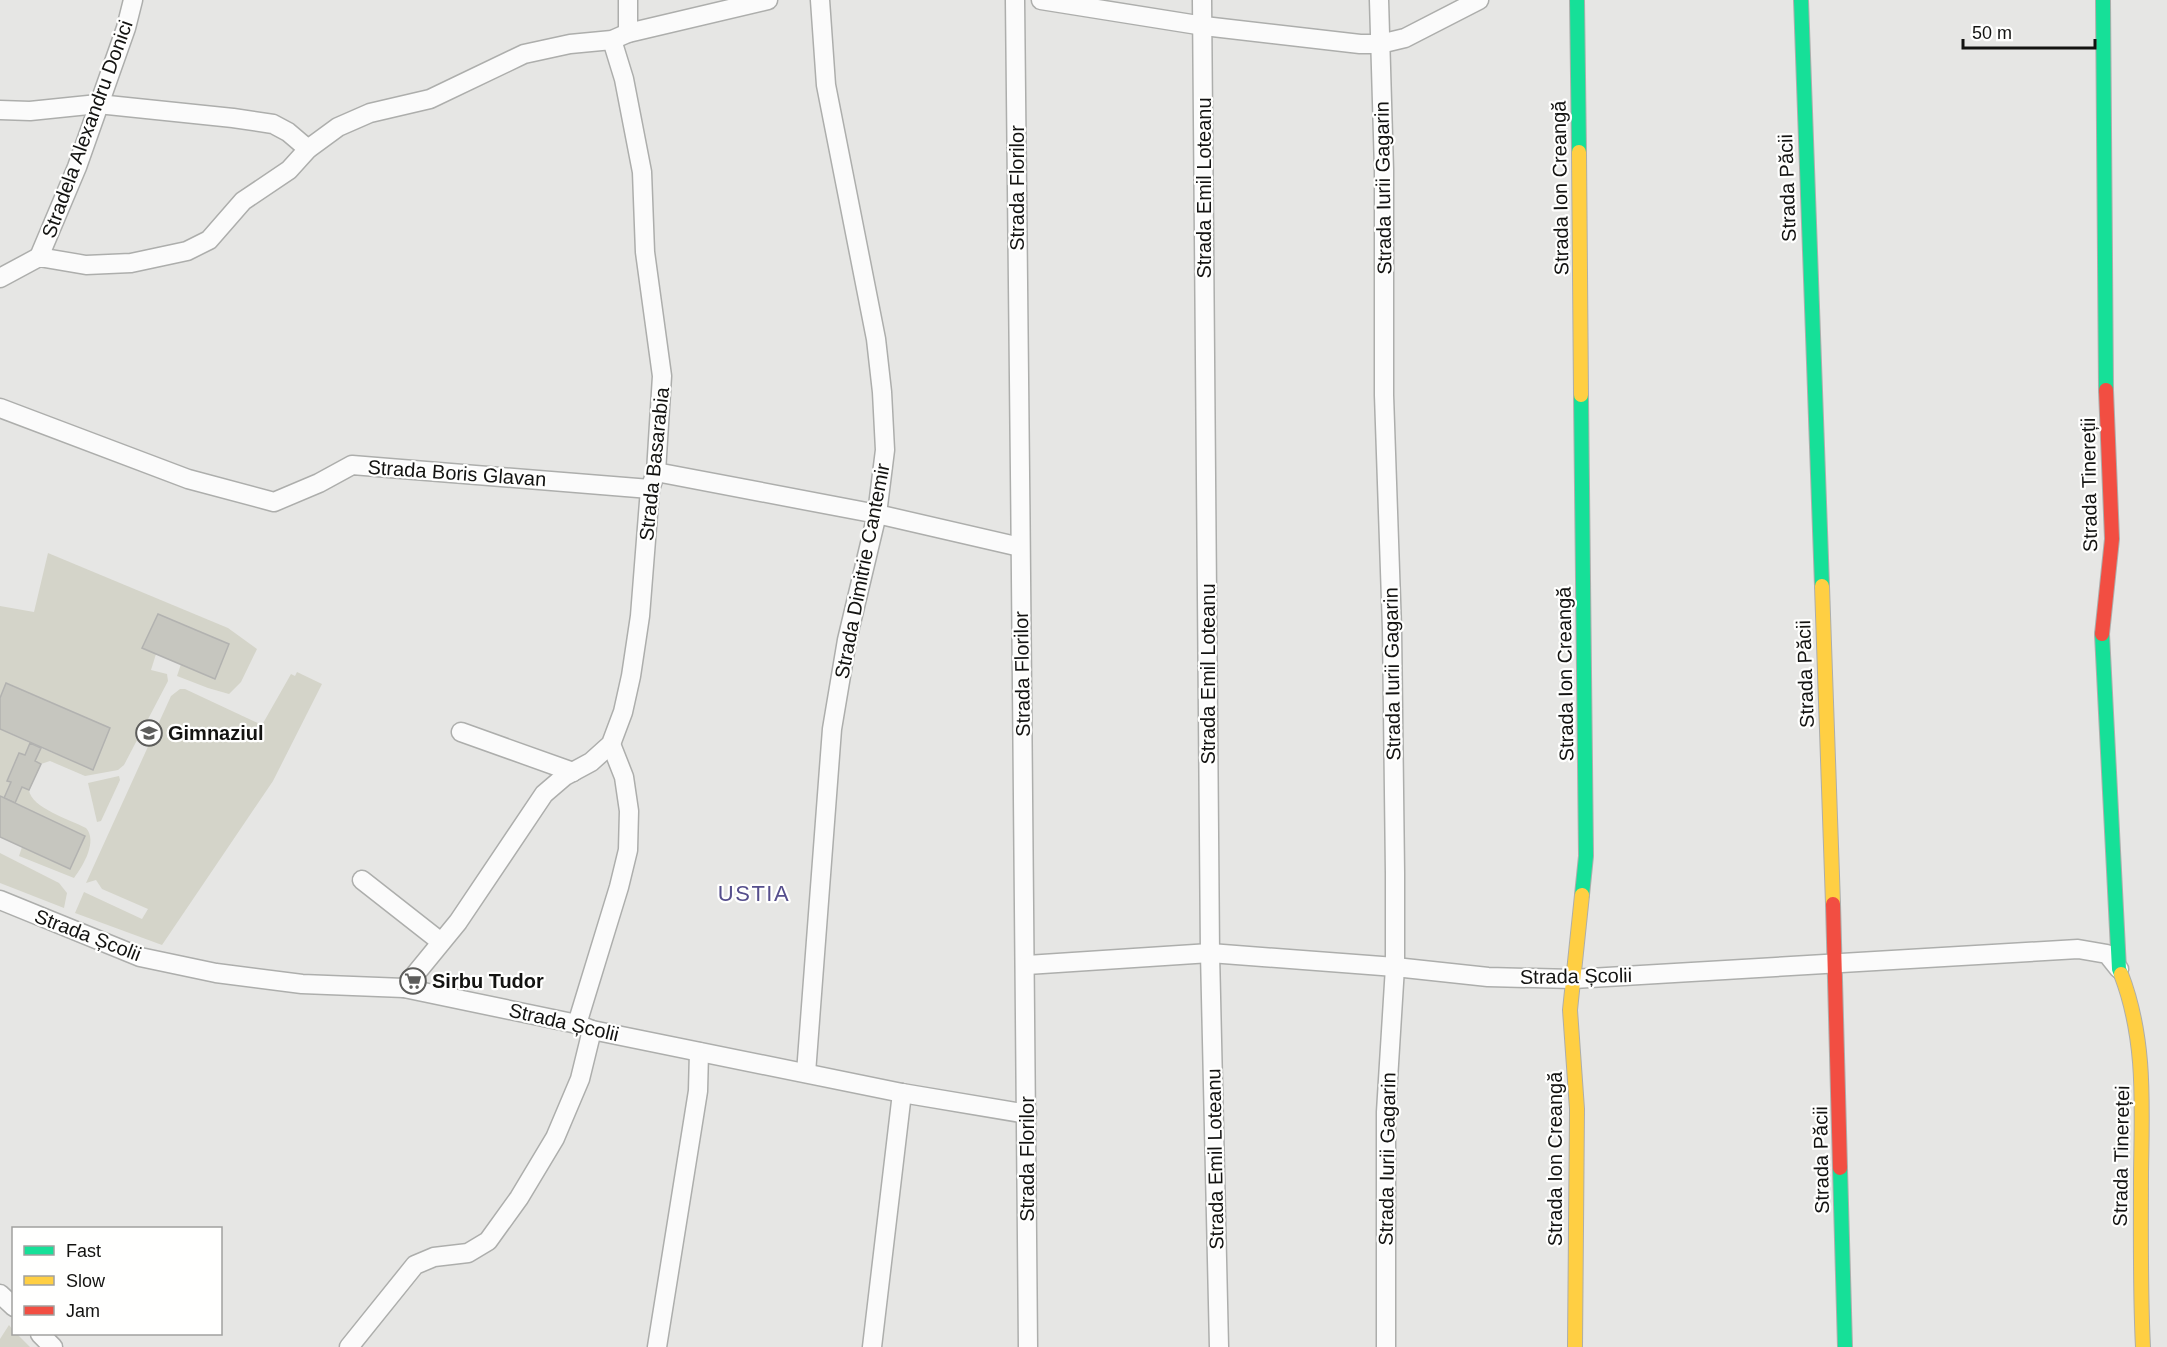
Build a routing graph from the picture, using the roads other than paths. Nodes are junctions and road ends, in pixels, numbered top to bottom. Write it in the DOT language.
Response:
graph roads {
  1 [pos="133,0"];
  2 [pos="627,0"];
  3 [pos="768,0"];
  4 [pos="820,0"];
  5 [pos="1015,0"];
  6 [pos="1041,0"];
  7 [pos="1202,0"];
  8 [pos="1379,0"];
  9 [pos="1479,0"];
  10 [pos="1577,0"];
  11 [pos="1801,0"];
  12 [pos="2103,0"];
  13 [pos="1204,26"];
  14 [pos="620,37"];
  15 [pos="1380,44"];
  16 [pos="99,104"];
  17 [pos="0,110"];
  18 [pos="308,149"];
  19 [pos="39,257"];
  20 [pos="0,278"];
  21 [pos="0,408"];
  22 [pos="653,481"];
  23 [pos="877,514"];
  24 [pos="1020,548"];
  25 [pos="461,732"];
  26 [pos="611,744"];
  27 [pos="573,772"];
  28 [pos="362,880"];
  29 [pos="0,900"];
  30 [pos="441,942"];
  31 [pos="1210,953"];
  32 [pos="1835,962"];
  33 [pos="1027,965"];
  34 [pos="1395,968"];
  35 [pos="2119,969"];
  36 [pos="1573,979"];
  37 [pos="404,988"];
  38 [pos="585,1027"];
  39 [pos="699,1052"];
  40 [pos="806,1073"];
  41 [pos="902,1093"];
  42 [pos="1027,1114"];
  43 [pos="0,1294"];
  44 [pos="12,1305"];
  45 [pos="41,1335"];
  46 [pos="53,1347"];
  47 [pos="349,1347"];
  48 [pos="657,1347"];
  49 [pos="873,1347"];
  50 [pos="1028,1347"];
  51 [pos="1219,1347"];
  52 [pos="1386,1347"];
  53 [pos="1575,1347"];
  54 [pos="1845,1347"];
  55 [pos="2143,1347"];
  1 -- 16 [label="street, Stradela Alexandru Donici"];
  2 -- 14 [label="street, Strada Basarabia"];
  3 -- 14 [label="street"];
  4 -- 23 [label="street, Strada Dimitrie Cantemir"];
  5 -- 24 [label="street, Strada Florilor"];
  6 -- 13 [label="street"];
  7 -- 13 [label="street, Strada Emil Loteanu"];
  8 -- 15 [label="street, Strada Iurii Gagarin"];
  9 -- 15 [label="street"];
  10 -- 36 [label="street, Strada Ion Creangă"];
  11 -- 32 [label="street, Strada Păcii"];
  12 -- 35 [label="street, Strada Tinereții"];
  13 -- 15 [label="street"];
  13 -- 31 [label="street, Strada Emil Loteanu"];
  14 -- 18 [label="street"];
  14 -- 22 [label="street, Strada Basarabia"];
  15 -- 34 [label="street, Strada Iurii Gagarin"];
  16 -- 17 [label="street"];
  16 -- 18 [label="street"];
  16 -- 19 [label="street, Stradela Alexandru Donici"];
  18 -- 19 [label="street"];
  19 -- 20 [label="street"];
  21 -- 22 [label="street, Strada Boris Glavan"];
  22 -- 23 [label="street, Strada Boris Glavan"];
  22 -- 26 [label="street, Strada Basarabia"];
  23 -- 24 [label="street, Strada Boris Glavan"];
  23 -- 40 [label="street, Strada Dimitrie Cantemir"];
  24 -- 33 [label="street, Strada Florilor"];
  25 -- 27 [label="street"];
  26 -- 27 [label="street, Strada Basarabia"];
  26 -- 38 [label="street"];
  27 -- 30 [label="street, Strada Basarabia"];
  28 -- 30 [label="street"];
  29 -- 37 [label="street, Strada Școlii"];
  30 -- 37 [label="street, Strada Basarabia"];
  31 -- 33 [label="street, Strada Școlii"];
  31 -- 34 [label="street, Strada Școlii"];
  31 -- 51 [label="street, Strada Emil Loteanu"];
  32 -- 35 [label="street, Strada Școlii"];
  32 -- 36 [label="street, Strada Școlii"];
  32 -- 54 [label="street, Strada Păcii"];
  33 -- 42 [label="street, Strada Florilor"];
  34 -- 36 [label="street, Strada Școlii"];
  34 -- 52 [label="street, Strada Iurii Gagarin"];
  35 -- 55 [label="street, Strada Tinereței"];
  36 -- 53 [label="street, Strada Ion Creangă"];
  37 -- 38 [label="street, Strada Școlii"];
  38 -- 39 [label="street, Strada Școlii"];
  38 -- 47 [label="street"];
  39 -- 40 [label="street, Strada Școlii"];
  39 -- 48 [label="street"];
  40 -- 41 [label="street, Strada Școlii"];
  41 -- 42 [label="street, Strada Școlii"];
  41 -- 49 [label="street"];
  42 -- 50 [label="street, Strada Florilor"];
  43 -- 44 [label="street"];
  45 -- 46 [label="street"];
}
